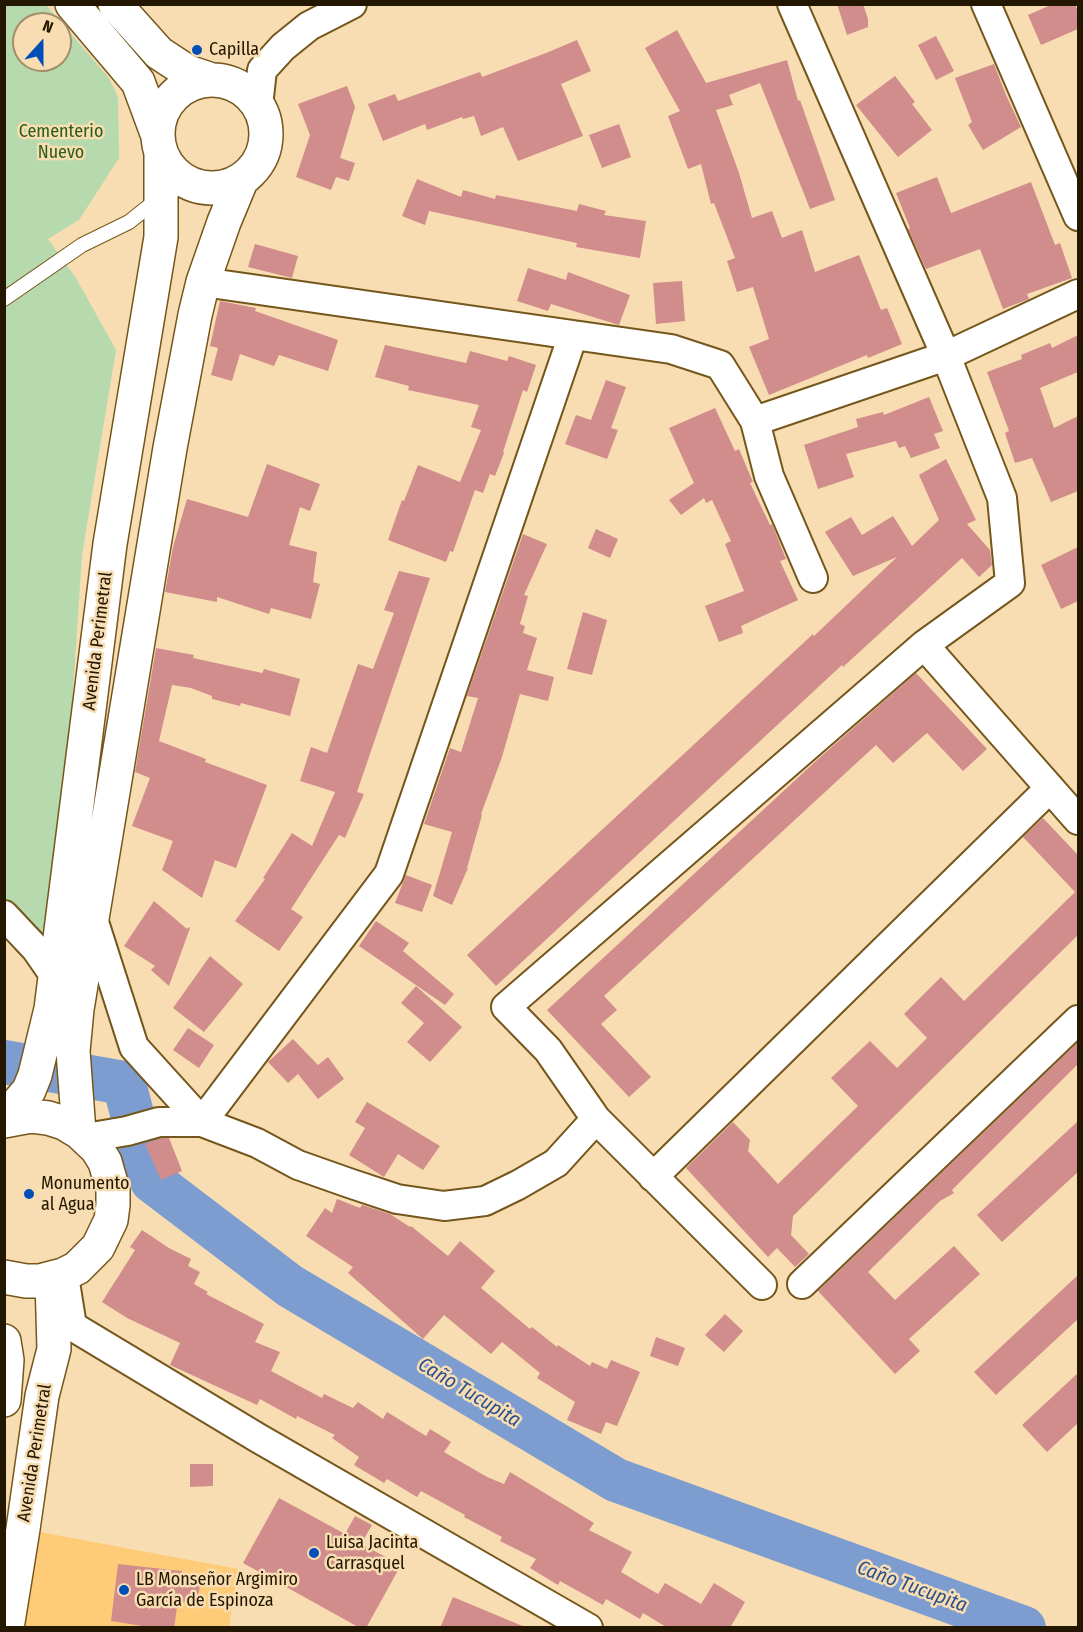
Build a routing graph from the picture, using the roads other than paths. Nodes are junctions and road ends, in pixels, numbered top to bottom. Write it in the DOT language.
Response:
graph roads {
  1 [pos="72,4"];
  2 [pos="115,4"];
  3 [pos="352,4"];
  4 [pos="792,4"];
  5 [pos="986,4"];
  6 [pos="208,79"];
  7 [pos="258,106"];
  8 [pos="160,145"];
  9 [pos="242,181"];
  10 [pos="160,197"];
  11 [pos="1078,216"];
  12 [pos="203,282"];
  13 [pos="1078,294"];
  14 [pos="4,299"];
  15 [pos="573,335"];
  16 [pos="946,356"];
  17 [pos="755,421"];
  18 [pos="813,578"];
  19 [pos="924,645"];
  20 [pos="1050,788"];
  21 [pos="1078,820"];
  22 [pos="4,915"];
  23 [pos="92,916"];
  24 [pos="54,975"];
  25 [pos="1078,1020"];
  26 [pos="58,1045"];
  27 [pos="4,1115"];
  28 [pos="596,1119"];
  29 [pos="4,1121"];
  30 [pos="202,1122"];
  31 [pos="83,1135"];
  32 [pos="653,1177"];
  33 [pos="4,1277"];
  34 [pos="58,1277"];
  35 [pos="802,1284"];
  36 [pos="762,1285"];
  37 [pos="4,1341"];
  38 [pos="4,1400"];
  39 [pos="7,1628"];
  40 [pos="588,1628"];
  1 -- 8 [label="street, Avenida Perimetral"];
  2 -- 6 [label="street"];
  3 -- 7 [label="street"];
  4 -- 16 [label="street"];
  5 -- 11 [label="street"];
  6 -- 7 [label="street"];
  6 -- 8 [label="street"];
  7 -- 9 [label="street"];
  8 -- 9 [label="street"];
  8 -- 10 [label="street, Avenida Perimetral"];
  9 -- 12 [label="street, Avenida Perimetral"];
  10 -- 14 [label="lane"];
  10 -- 24 [label="street, Avenida Perimetral"];
  12 -- 15 [label="street"];
  12 -- 23 [label="street, Avenida Perimetral"];
  13 -- 16 [label="street"];
  15 -- 17 [label="street"];
  15 -- 30 [label="street"];
  16 -- 17 [label="street"];
  16 -- 19 [label="street"];
  17 -- 18 [label="street"];
  19 -- 20 [label="street"];
  19 -- 28 [label="street"];
  20 -- 21 [label="street"];
  20 -- 32 [label="street"];
  22 -- 24 [label="street"];
  23 -- 26 [label="street, Avenida Perimetral"];
  23 -- 30 [label="street"];
  24 -- 26 [label="street, Avenida Perimetral"];
  25 -- 35 [label="street"];
  26 -- 27 [label="street, Avenida Perimetral"];
  26 -- 31 [label="street, Avenida Perimetral"];
  28 -- 30 [label="street"];
  28 -- 32 [label="street"];
  29 -- 31 [label="street"];
  30 -- 31 [label="street"];
  31 -- 34 [label="street"];
  32 -- 36 [label="street"];
  33 -- 34 [label="street"];
  34 -- 39 [label="street, Avenida Perimetral"];
  34 -- 40 [label="street"];
  37 -- 38 [label="street"];
}
